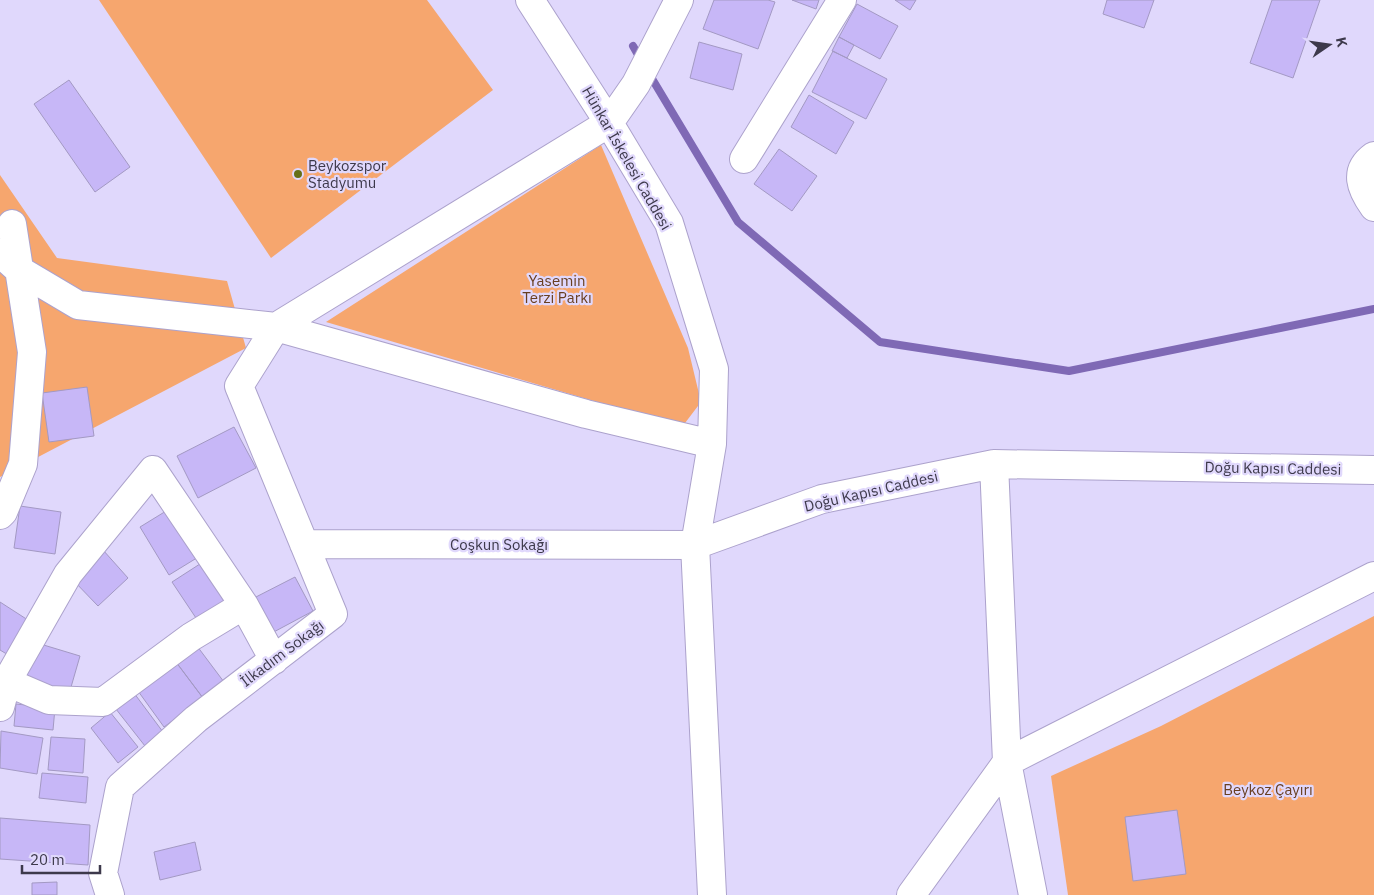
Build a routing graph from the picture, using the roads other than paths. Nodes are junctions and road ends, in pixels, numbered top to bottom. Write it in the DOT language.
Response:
graph roads {
  1 [pos="530,0"];
  2 [pos="678,0"];
  3 [pos="842,0"];
  4 [pos="609,123"];
  5 [pos="1374,156"];
  6 [pos="744,159"];
  7 [pos="1374,207"];
  8 [pos="12,224"];
  9 [pos="10,262"];
  10 [pos="276,327"];
  11 [pos="712,444"];
  12 [pos="994,464"];
  13 [pos="1374,470"];
  14 [pos="0,515"];
  15 [pos="304,544"];
  16 [pos="695,545"];
  17 [pos="1374,576"];
  18 [pos="244,605"];
  19 [pos="274,660"];
  20 [pos="4,680"];
  21 [pos="0,708"];
  22 [pos="1007,762"];
  23 [pos="110,895"];
  24 [pos="712,895"];
  25 [pos="912,895"];
  26 [pos="1033,895"];
  1 -- 4 [label="street, Hünkar İskelesi Caddesi"];
  2 -- 4 [label="street"];
  3 -- 6 [label="street"];
  4 -- 10 [label="street"];
  4 -- 11 [label="street, Hünkar İskelesi Caddesi"];
  5 -- 7 [label="street"];
  8 -- 9 [label="street"];
  9 -- 10 [label="street"];
  9 -- 14 [label="street"];
  10 -- 11 [label="street"];
  10 -- 15 [label="street, İlkadım Sokağı"];
  11 -- 16 [label="street, Hünkar İskelesi Caddesi"];
  12 -- 13 [label="street, Doğu Kapısı Caddesi"];
  12 -- 16 [label="street, Doğu Kapısı Caddesi"];
  12 -- 22 [label="street"];
  15 -- 16 [label="street, Coşkun Sokağı"];
  15 -- 19 [label="street, İlkadım Sokağı"];
  16 -- 24 [label="street"];
  17 -- 22 [label="street"];
  18 -- 19 [label="street"];
  18 -- 20 [label="street"];
  18 -- 20 [label="street"];
  19 -- 23 [label="street, İlkadım Sokağı"];
  20 -- 21 [label="street"];
  22 -- 25 [label="street"];
  22 -- 26 [label="street"];
}
